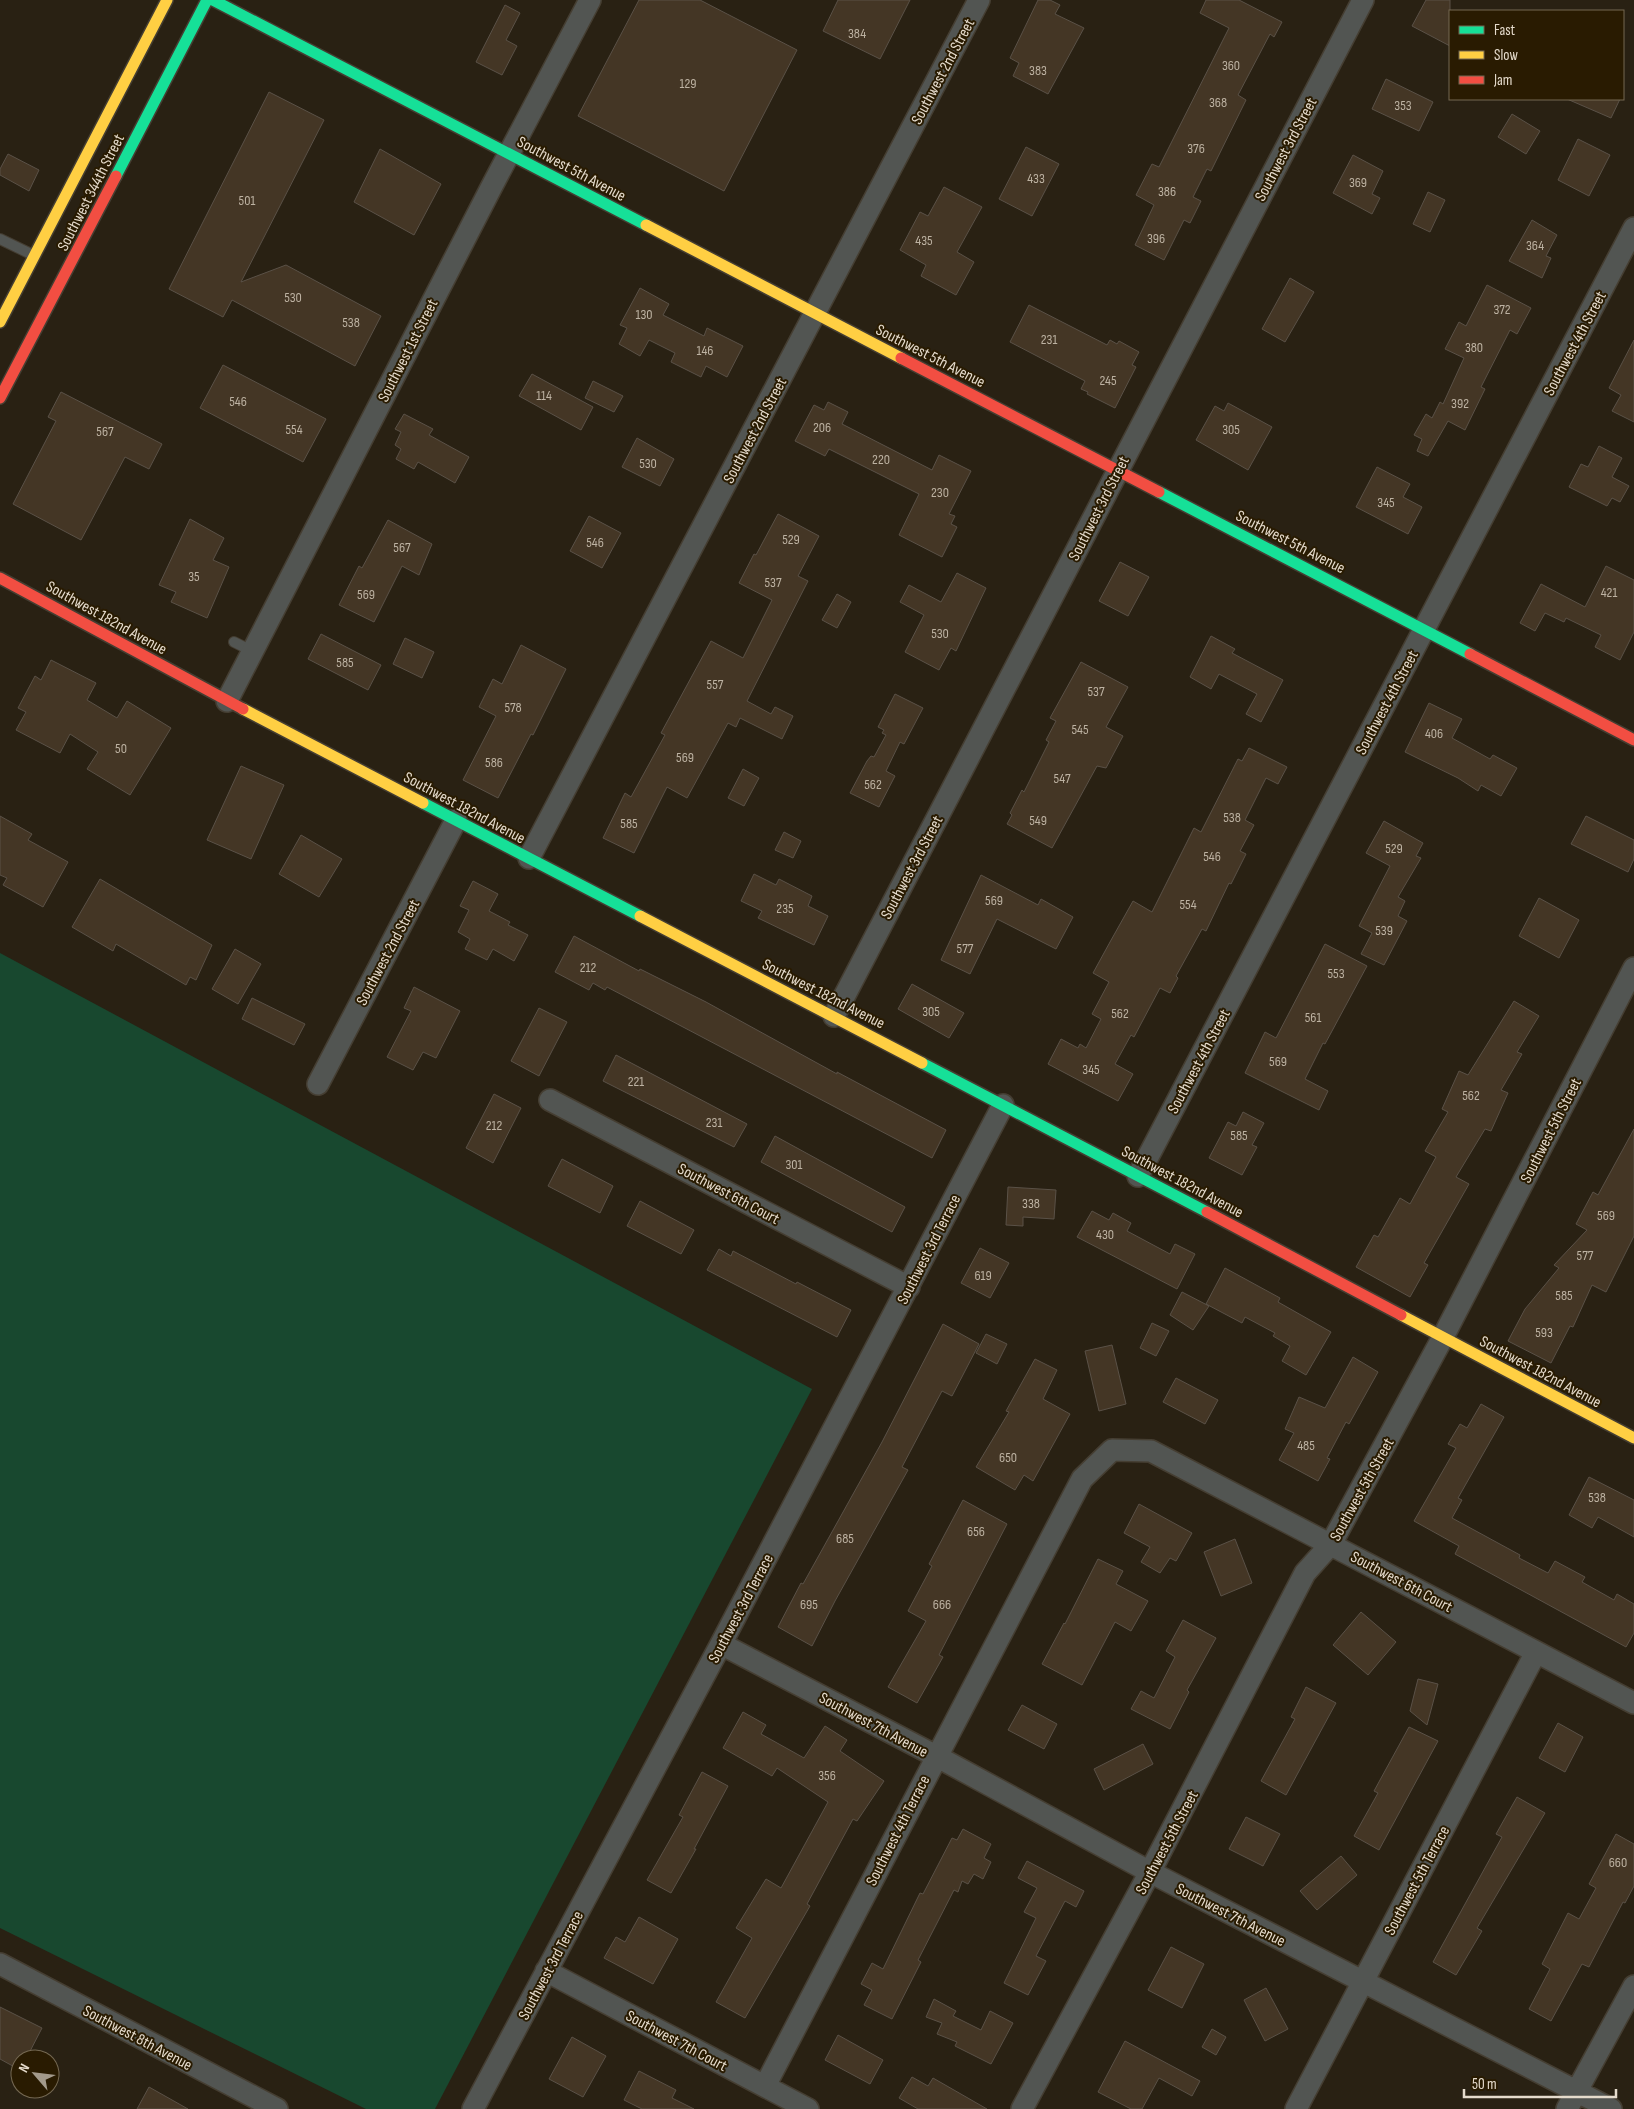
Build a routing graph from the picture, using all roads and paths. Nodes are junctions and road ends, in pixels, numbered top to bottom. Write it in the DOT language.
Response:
graph roads {
  1 [pos="167,0"];
  2 [pos="207,0"];
  3 [pos="213,0"];
  4 [pos="590,0"];
  5 [pos="979,0"];
  6 [pos="1363,0"];
  7 [pos="509,154"];
  8 [pos="1634,228"];
  9 [pos="0,239"];
  10 [pos="34,256"];
  11 [pos="815,314"];
  12 [pos="0,322"];
  13 [pos="0,398"];
  14 [pos="1118,470"];
  15 [pos="0,578"];
  16 [pos="1424,629"];
  17 [pos="227,701"];
  18 [pos="1634,740"];
  19 [pos="456,820"];
  20 [pos="528,858"];
  21 [pos="1634,968"];
  22 [pos="834,1016"];
  23 [pos="318,1084"];
  24 [pos="550,1100"];
  25 [pos="1003,1105"];
  26 [pos="1138,1176"];
  27 [pos="909,1287"];
  28 [pos="1443,1337"];
  29 [pos="1634,1438"];
  30 [pos="1112,1450"];
  31 [pos="1331,1544"];
  32 [pos="721,1644"];
  33 [pos="1536,1652"];
  34 [pos="1634,1703"];
  35 [pos="936,1756"];
  36 [pos="1150,1872"];
  37 [pos="0,1964"];
  38 [pos="546,1971"];
  39 [pos="1363,1981"];
  40 [pos="1634,1986"];
  41 [pos="764,2086"];
  42 [pos="1572,2100"];
  43 [pos="273,2108"];
  44 [pos="473,2109"];
  45 [pos="808,2109"];
  46 [pos="1022,2109"];
  47 [pos="1296,2109"];
  48 [pos="1611,2109"];
  1 -- 10 [label="street, Southwest 344th Street"];
  2 -- 13 [label="street, Southwest 344th Street"];
  3 -- 7 [label="street, Southwest 5th Avenue"];
  4 -- 7 [label="street, Southwest 1st Street"];
  5 -- 11 [label="street, Southwest 2nd Street"];
  6 -- 14 [label="street, Southwest 3rd Street"];
  7 -- 11 [label="street, Southwest 5th Avenue"];
  7 -- 17 [label="street, Southwest 1st Street"];
  8 -- 16 [label="street, Southwest 4th Street"];
  9 -- 10 [label="lane"];
  10 -- 12 [label="street, Southwest 344th Street"];
  11 -- 14 [label="street, Southwest 5th Avenue"];
  11 -- 20 [label="street, Southwest 2nd Street"];
  14 -- 16 [label="street, Southwest 5th Avenue"];
  14 -- 22 [label="street, Southwest 3rd Street"];
  15 -- 17 [label="street, Southwest 182nd Avenue"];
  16 -- 18 [label="street, Southwest 5th Avenue"];
  16 -- 26 [label="street, Southwest 4th Street"];
  17 -- 19 [label="street, Southwest 182nd Avenue"];
  19 -- 20 [label="street, Southwest 182nd Avenue"];
  19 -- 23 [label="street, Southwest 2nd Street"];
  20 -- 22 [label="street, Southwest 182nd Avenue"];
  21 -- 28 [label="street, Southwest 5th Street"];
  22 -- 25 [label="street, Southwest 182nd Avenue"];
  24 -- 27 [label="street, Southwest 6th Court"];
  25 -- 26 [label="street, Southwest 182nd Avenue"];
  25 -- 27 [label="street, Southwest 3rd Terrace"];
  26 -- 28 [label="street, Southwest 182nd Avenue"];
  27 -- 32 [label="street, Southwest 3rd Terrace"];
  28 -- 29 [label="street, Southwest 182nd Avenue"];
  28 -- 31 [label="street, Southwest 5th Street"];
  30 -- 31 [label="street, Southwest 6th Court"];
  30 -- 35 [label="street, Southwest 4th Terrace"];
  31 -- 33 [label="street, Southwest 6th Court"];
  31 -- 36 [label="street, Southwest 5th Street"];
  32 -- 35 [label="street, Southwest 7th Avenue"];
  32 -- 38 [label="street, Southwest 3rd Terrace"];
  33 -- 34 [label="street, Southwest 6th Court"];
  33 -- 39 [label="street, Southwest 5th Terrace"];
  35 -- 36 [label="street, Southwest 7th Avenue"];
  35 -- 41 [label="street, Southwest 4th Terrace"];
  36 -- 39 [label="street, Southwest 7th Avenue"];
  36 -- 46 [label="street, Southwest 5th Street"];
  37 -- 43 [label="street, Southwest 8th Avenue"];
  38 -- 41 [label="street, Southwest 7th Court"];
  38 -- 44 [label="street, Southwest 3rd Terrace"];
  39 -- 42 [label="street, Southwest 7th Avenue"];
  39 -- 47 [label="street, Southwest 5th Terrace"];
  40 -- 42 [label="street"];
  41 -- 45 [label="street, Southwest 7th Court"];
  42 -- 48 [label="street, Southwest 7th Avenue"];
}
